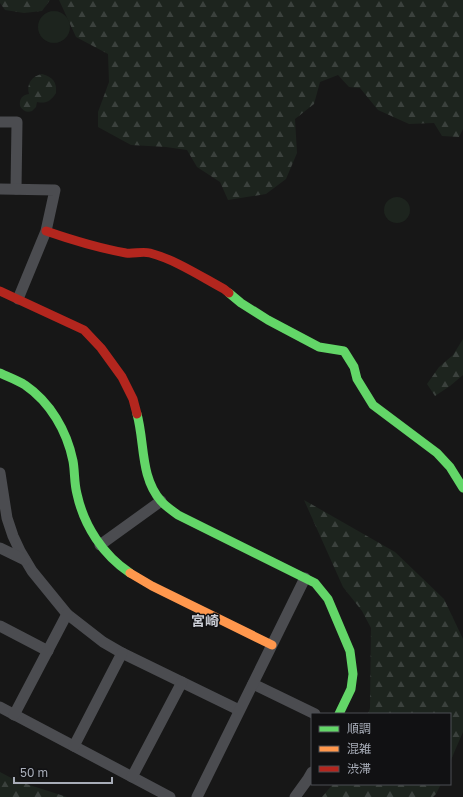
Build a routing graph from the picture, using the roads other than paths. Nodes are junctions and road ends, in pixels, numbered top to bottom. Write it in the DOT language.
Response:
graph roads {
  1 [pos="0,122"];
  2 [pos="0,189"];
  3 [pos="16,189"];
  4 [pos="46,231"];
  5 [pos="0,292"];
  6 [pos="18,299"];
  7 [pos="0,373"];
  8 [pos="0,473"];
  9 [pos="463,488"];
  10 [pos="161,501"];
  11 [pos="100,545"];
  12 [pos="0,548"];
  13 [pos="25,560"];
  14 [pos="305,578"];
  15 [pos="67,614"];
  16 [pos="0,626"];
  17 [pos="272,645"];
  18 [pos="48,651"];
  19 [pos="122,653"];
  20 [pos="182,682"];
  21 [pos="252,684"];
  22 [pos="0,707"];
  23 [pos="240,710"];
  24 [pos="313,713"];
  25 [pos="339,713"];
  26 [pos="14,715"];
  27 [pos="74,746"];
  28 [pos="311,774"];
  29 [pos="132,777"];
  30 [pos="170,797"];
  31 [pos="197,797"];
  32 [pos="295,797"];
  1 -- 3 [label="street"];
  2 -- 3 [label="street"];
  3 -- 4 [label="street"];
  4 -- 6 [label="street"];
  4 -- 9 [label="street"];
  5 -- 6 [label="street"];
  6 -- 10 [label="street"];
  7 -- 11 [label="street"];
  8 -- 13 [label="street"];
  10 -- 11 [label="street"];
  10 -- 14 [label="street"];
  11 -- 17 [label="street"];
  12 -- 13 [label="street"];
  13 -- 15 [label="street"];
  14 -- 17 [label="street"];
  14 -- 25 [label="street"];
  15 -- 18 [label="street"];
  15 -- 19 [label="street"];
  16 -- 18 [label="street"];
  17 -- 21 [label="street"];
  18 -- 26 [label="street"];
  19 -- 20 [label="street"];
  19 -- 27 [label="street"];
  20 -- 23 [label="street"];
  20 -- 29 [label="street"];
  21 -- 23 [label="street"];
  21 -- 24 [label="street"];
  22 -- 26 [label="street"];
  23 -- 31 [label="street"];
  26 -- 27 [label="street"];
  27 -- 29 [label="street"];
  28 -- 32 [label="street"];
  29 -- 30 [label="street"];
}
